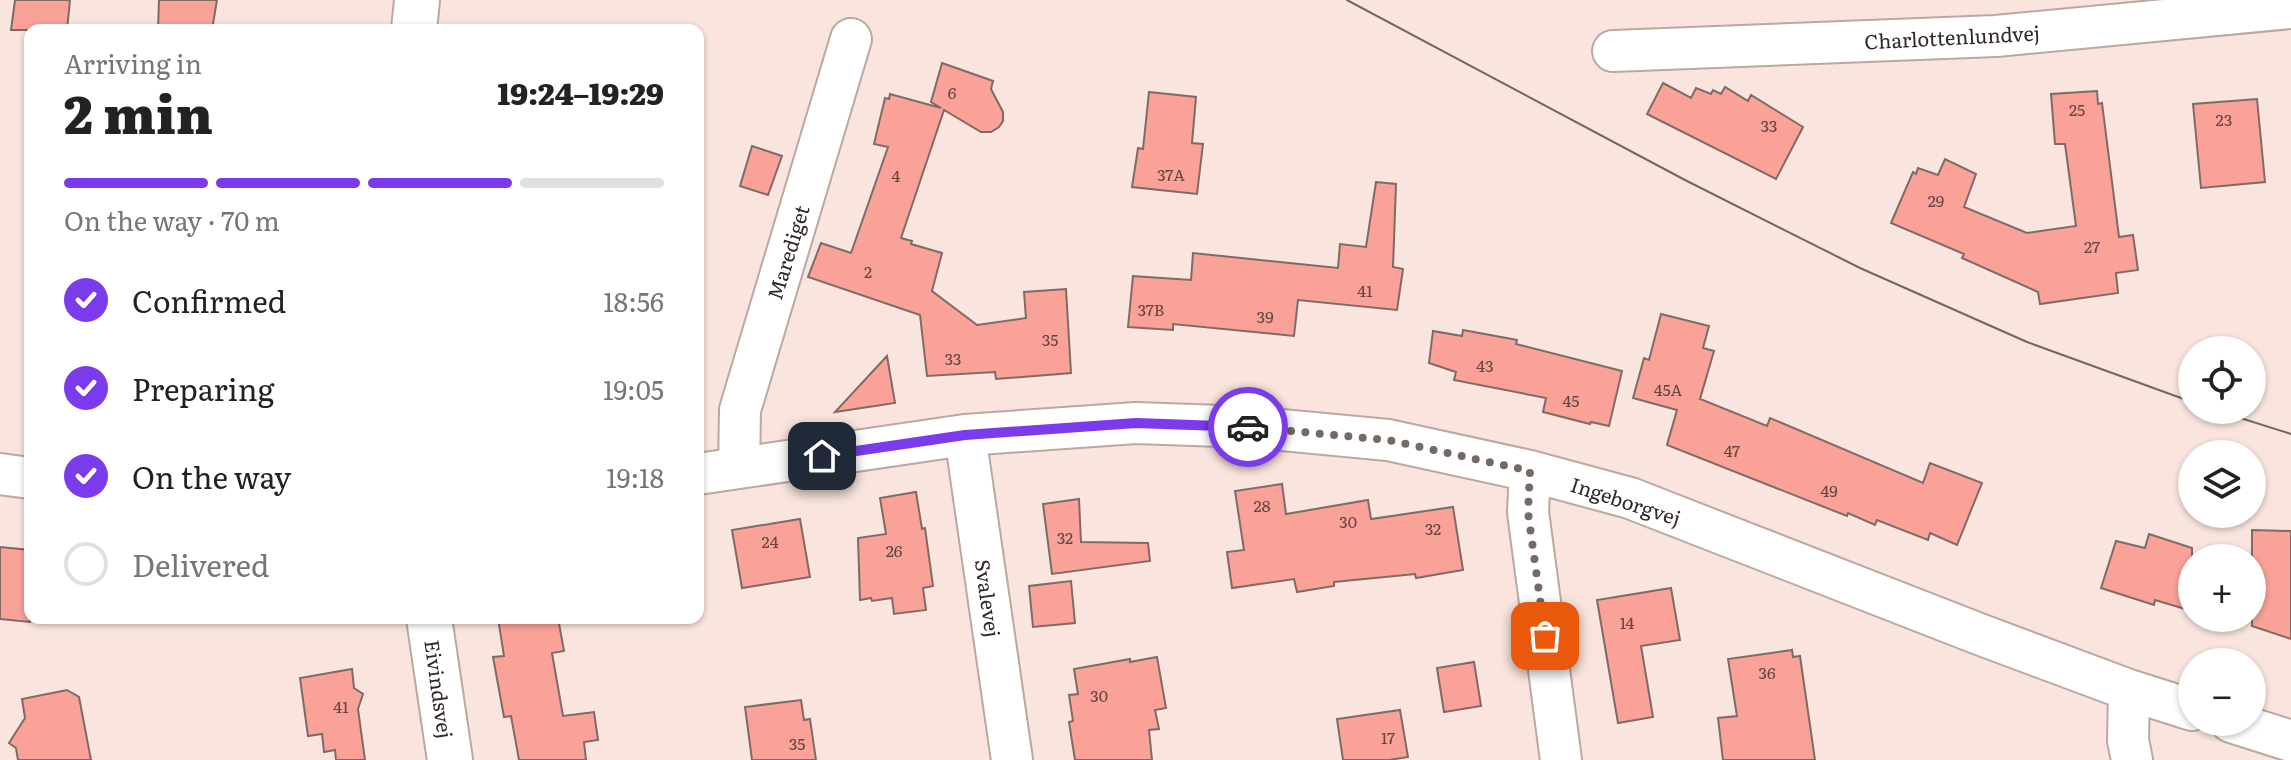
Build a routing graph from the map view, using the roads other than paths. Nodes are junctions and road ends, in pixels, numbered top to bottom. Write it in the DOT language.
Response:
graph roads {
  1 [pos="417,0"];
  2 [pos="2291,8"];
  3 [pos="415,24"];
  4 [pos="851,39"];
  5 [pos="1613,51"];
  6 [pos="965,435"];
  7 [pos="739,468"];
  8 [pos="1530,471"];
  9 [pos="704,473"];
  10 [pos="0,474"];
  11 [pos="24,477"];
  12 [pos="430,624"];
  13 [pos="2129,690"];
  14 [pos="2178,706"];
  15 [pos="2266,733"];
  16 [pos="2291,741"];
  17 [pos="450,760"];
  18 [pos="1012,760"];
  19 [pos="1561,760"];
  20 [pos="2132,760"];
  1 -- 3 [label="street"];
  2 -- 5 [label="street, Charlottenlundvej"];
  4 -- 7 [label="street, Marediget"];
  6 -- 7 [label="street, Ingeborgvej"];
  6 -- 8 [label="street, Ingeborgvej"];
  6 -- 18 [label="street, Svalevej"];
  7 -- 9 [label="street, Ingeborgvej"];
  8 -- 13 [label="street, Ingeborgvej"];
  8 -- 19 [label="street"];
  10 -- 11 [label="street"];
  12 -- 17 [label="street, Eivindsvej"];
  13 -- 14 [label="street, Ingeborgvej"];
  13 -- 20 [label="street"];
  15 -- 16 [label="street"];
}
